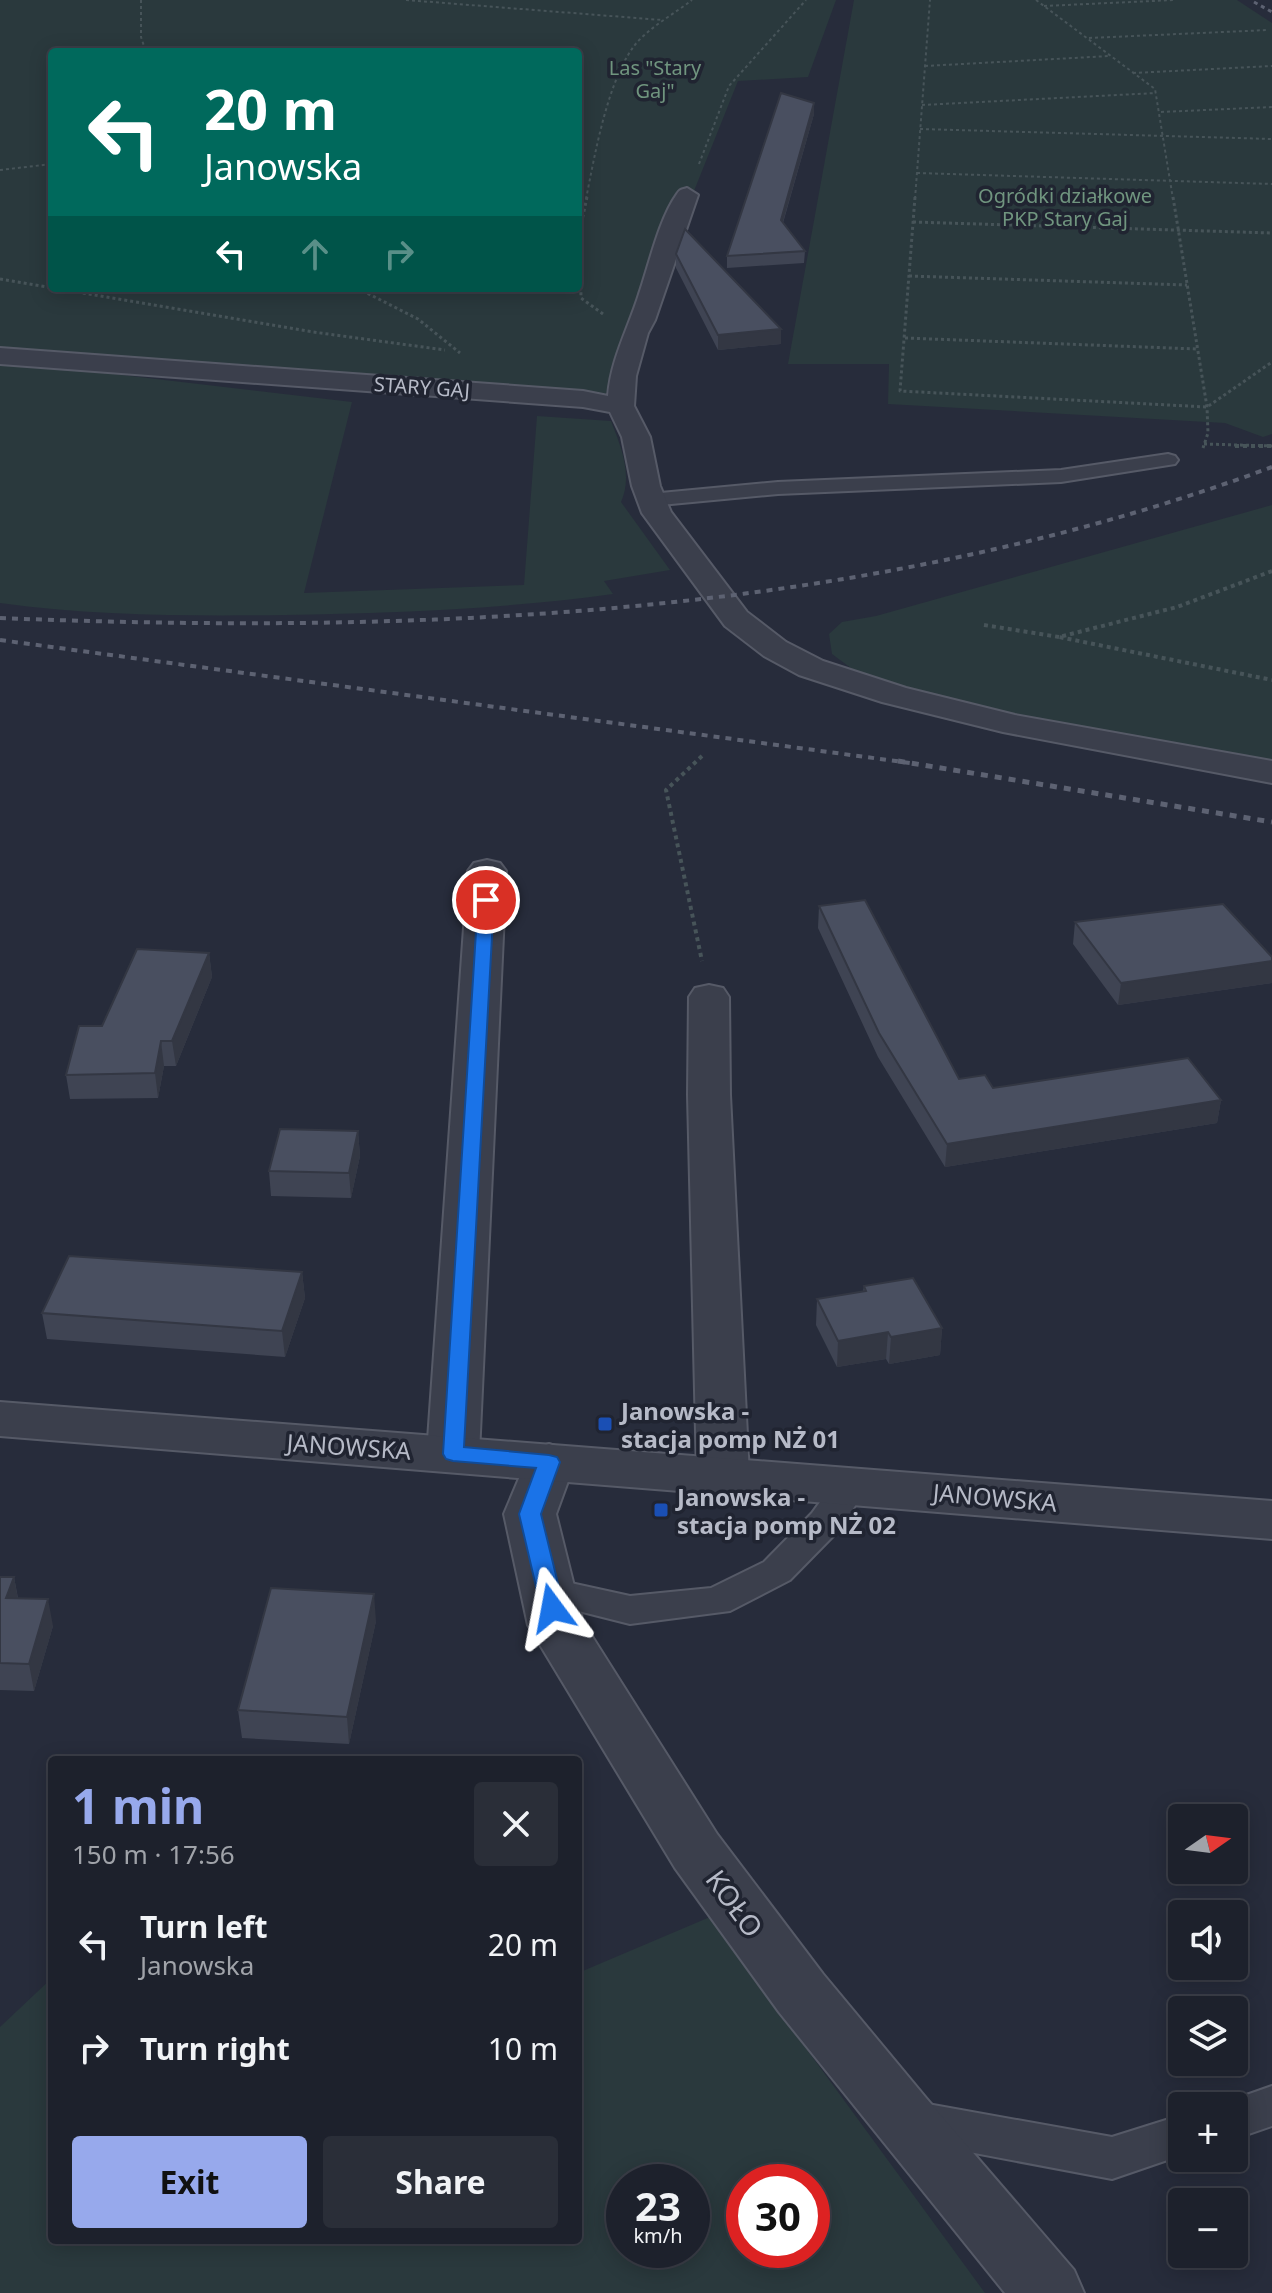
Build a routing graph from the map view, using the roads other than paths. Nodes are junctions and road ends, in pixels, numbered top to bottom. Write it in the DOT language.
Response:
graph roads {
  1 [pos="687,195"];
  2 [pos="0,356"];
  3 [pos="621,406"];
  4 [pos="1168,460"];
  5 [pos="650,500"];
  6 [pos="1272,772"];
  7 [pos="487,871"];
  8 [pos="709,997"];
  9 [pos="0,1419"];
  10 [pos="453,1454"];
  11 [pos="549,1462"];
  12 [pos="723,1475"];
  13 [pos="851,1485"];
  14 [pos="1272,1520"];
  15 [pos="548,1591"];
  16 [pos="1272,2106"];
  17 [pos="1248,2114"];
  18 [pos="902,2119"];
  19 [pos="1168,2140"];
  20 [pos="1049,2293"];
  1 -- 3 [label="street"];
  2 -- 3 [label="street, STARY GAJ"];
  3 -- 5 [label="street"];
  4 -- 5 [label="lane"];
  5 -- 6 [label="street"];
  7 -- 10 [label="street"];
  8 -- 12 [label="street"];
  9 -- 10 [label="street, JANOWSKA"];
  10 -- 11 [label="street, JANOWSKA"];
  11 -- 12 [label="street, JANOWSKA"];
  11 -- 15 [label="street, KOŁO"];
  12 -- 13 [label="street, JANOWSKA"];
  13 -- 14 [label="street, JANOWSKA"];
  13 -- 15 [label="lane"];
  15 -- 18 [label="street, KOŁO"];
  16 -- 17 [label="lane"];
  18 -- 19 [label="lane"];
  18 -- 20 [label="street, KOŁO"];
}
